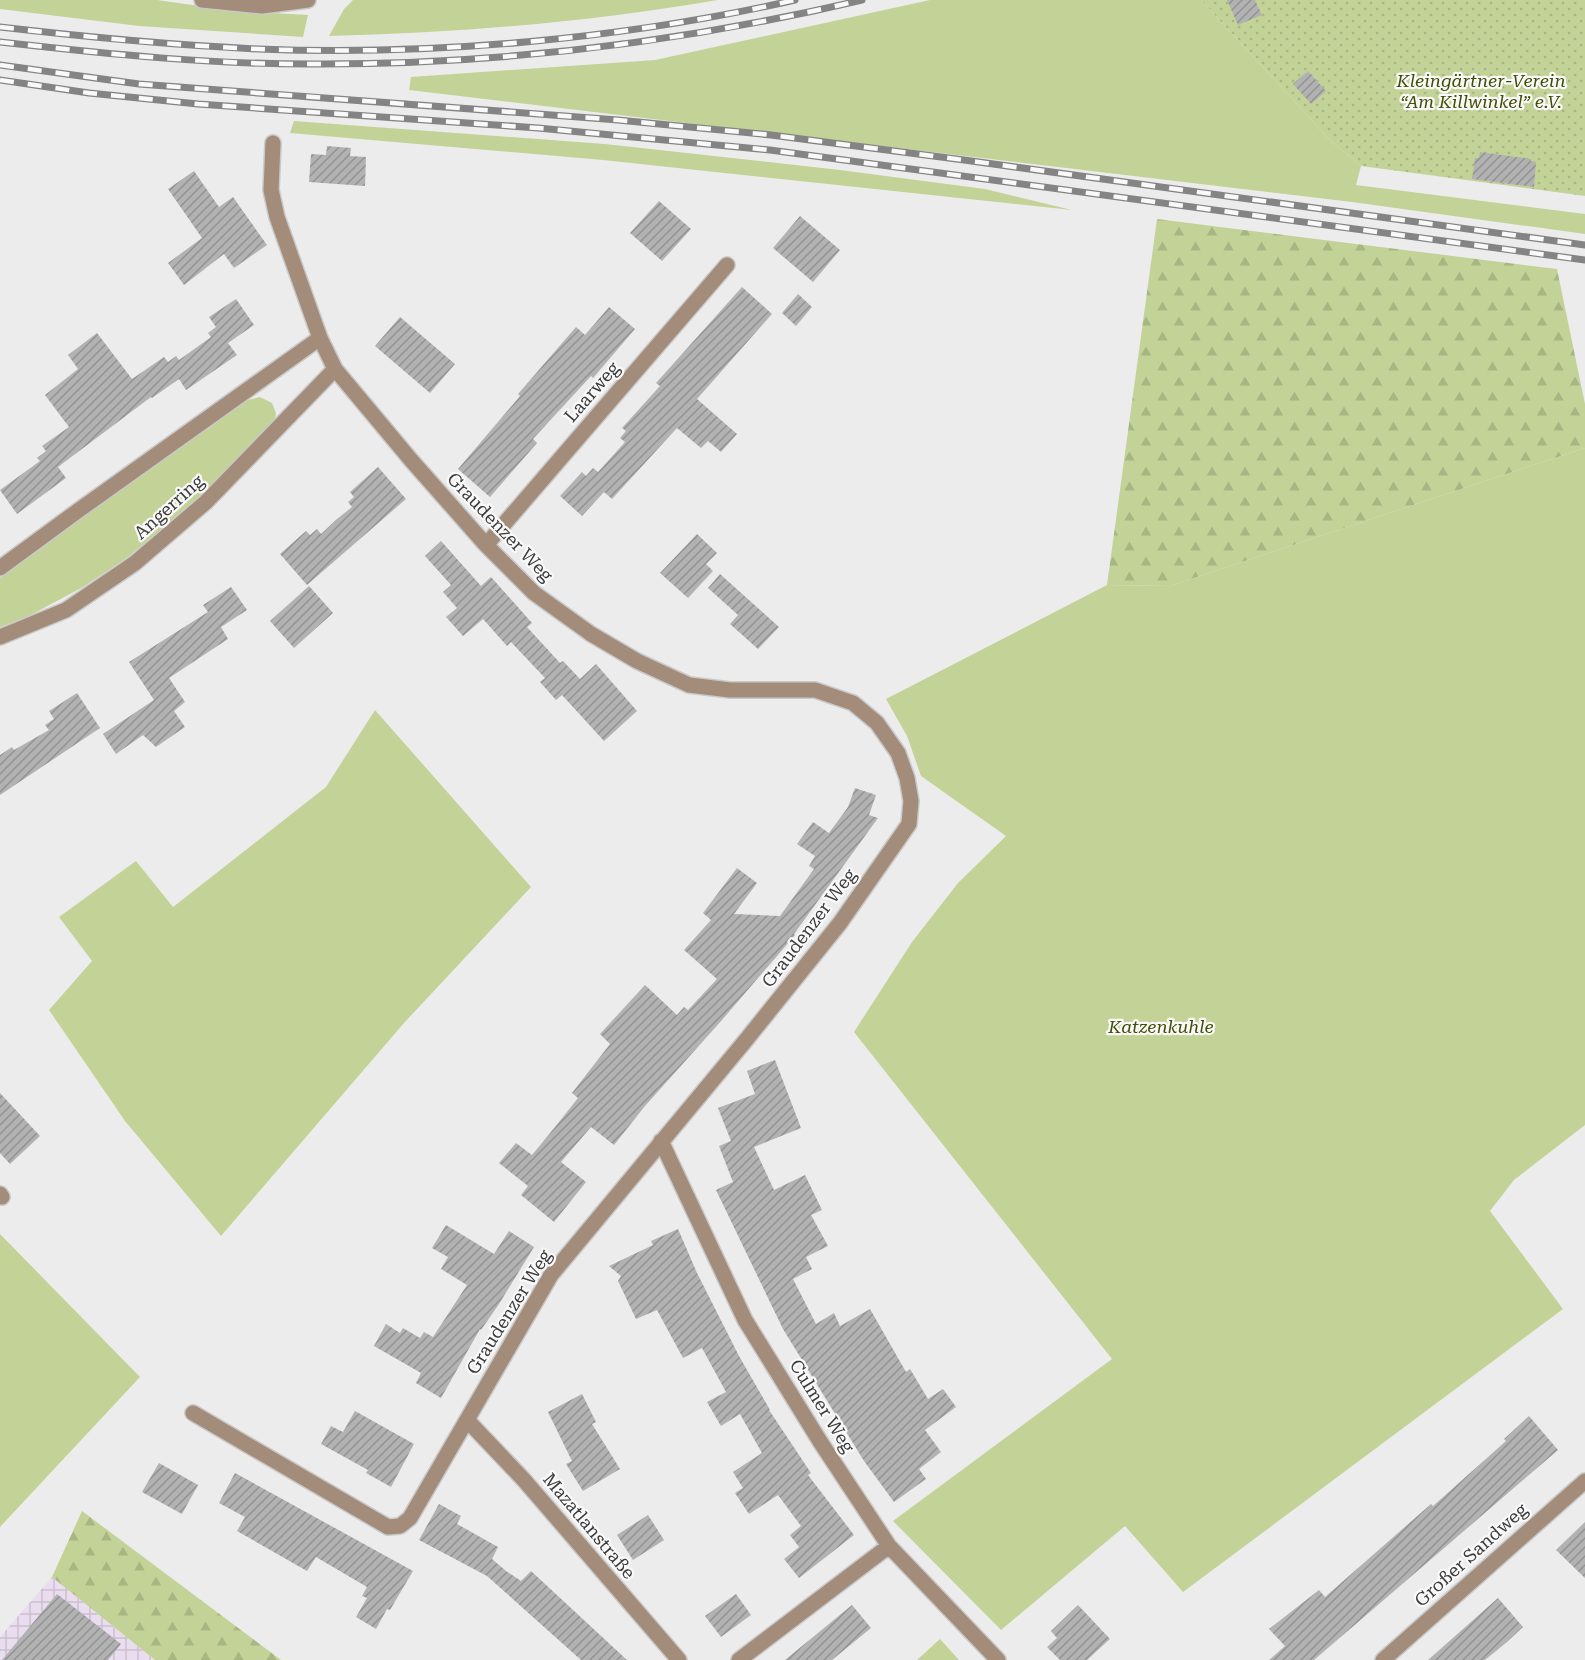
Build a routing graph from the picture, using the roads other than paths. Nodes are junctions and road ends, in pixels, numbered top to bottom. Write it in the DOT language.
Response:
graph roads {
  1 [pos="202,0"];
  2 [pos="308,0"];
  3 [pos="273,143"];
  4 [pos="727,265"];
  5 [pos="320,338"];
  6 [pos="335,369"];
  7 [pos="486,545"];
  8 [pos="0,568"];
  9 [pos="0,637"];
  10 [pos="661,1141"];
  11 [pos="193,1413"];
  12 [pos="467,1420"];
  13 [pos="1585,1480"];
  14 [pos="889,1546"];
  15 [pos="679,1660"];
  16 [pos="739,1660"];
  17 [pos="998,1660"];
  18 [pos="1383,1660"];
  1 -- 2 [label="street"];
  3 -- 5 [label="street, Graudenzer Weg"];
  4 -- 7 [label="street, Laarweg"];
  5 -- 6 [label="street, Graudenzer Weg"];
  5 -- 8 [label="street"];
  6 -- 7 [label="street, Graudenzer Weg"];
  6 -- 9 [label="street, Angerring"];
  7 -- 10 [label="street, Graudenzer Weg"];
  10 -- 12 [label="street, Graudenzer Weg"];
  10 -- 14 [label="street, Culmer Weg"];
  11 -- 12 [label="street, Graudenzer Weg"];
  12 -- 15 [label="street, Mazatlanstraße"];
  13 -- 18 [label="street, Großer Sandweg"];
  14 -- 16 [label="street"];
  14 -- 17 [label="street, Culmer Weg"];
}
